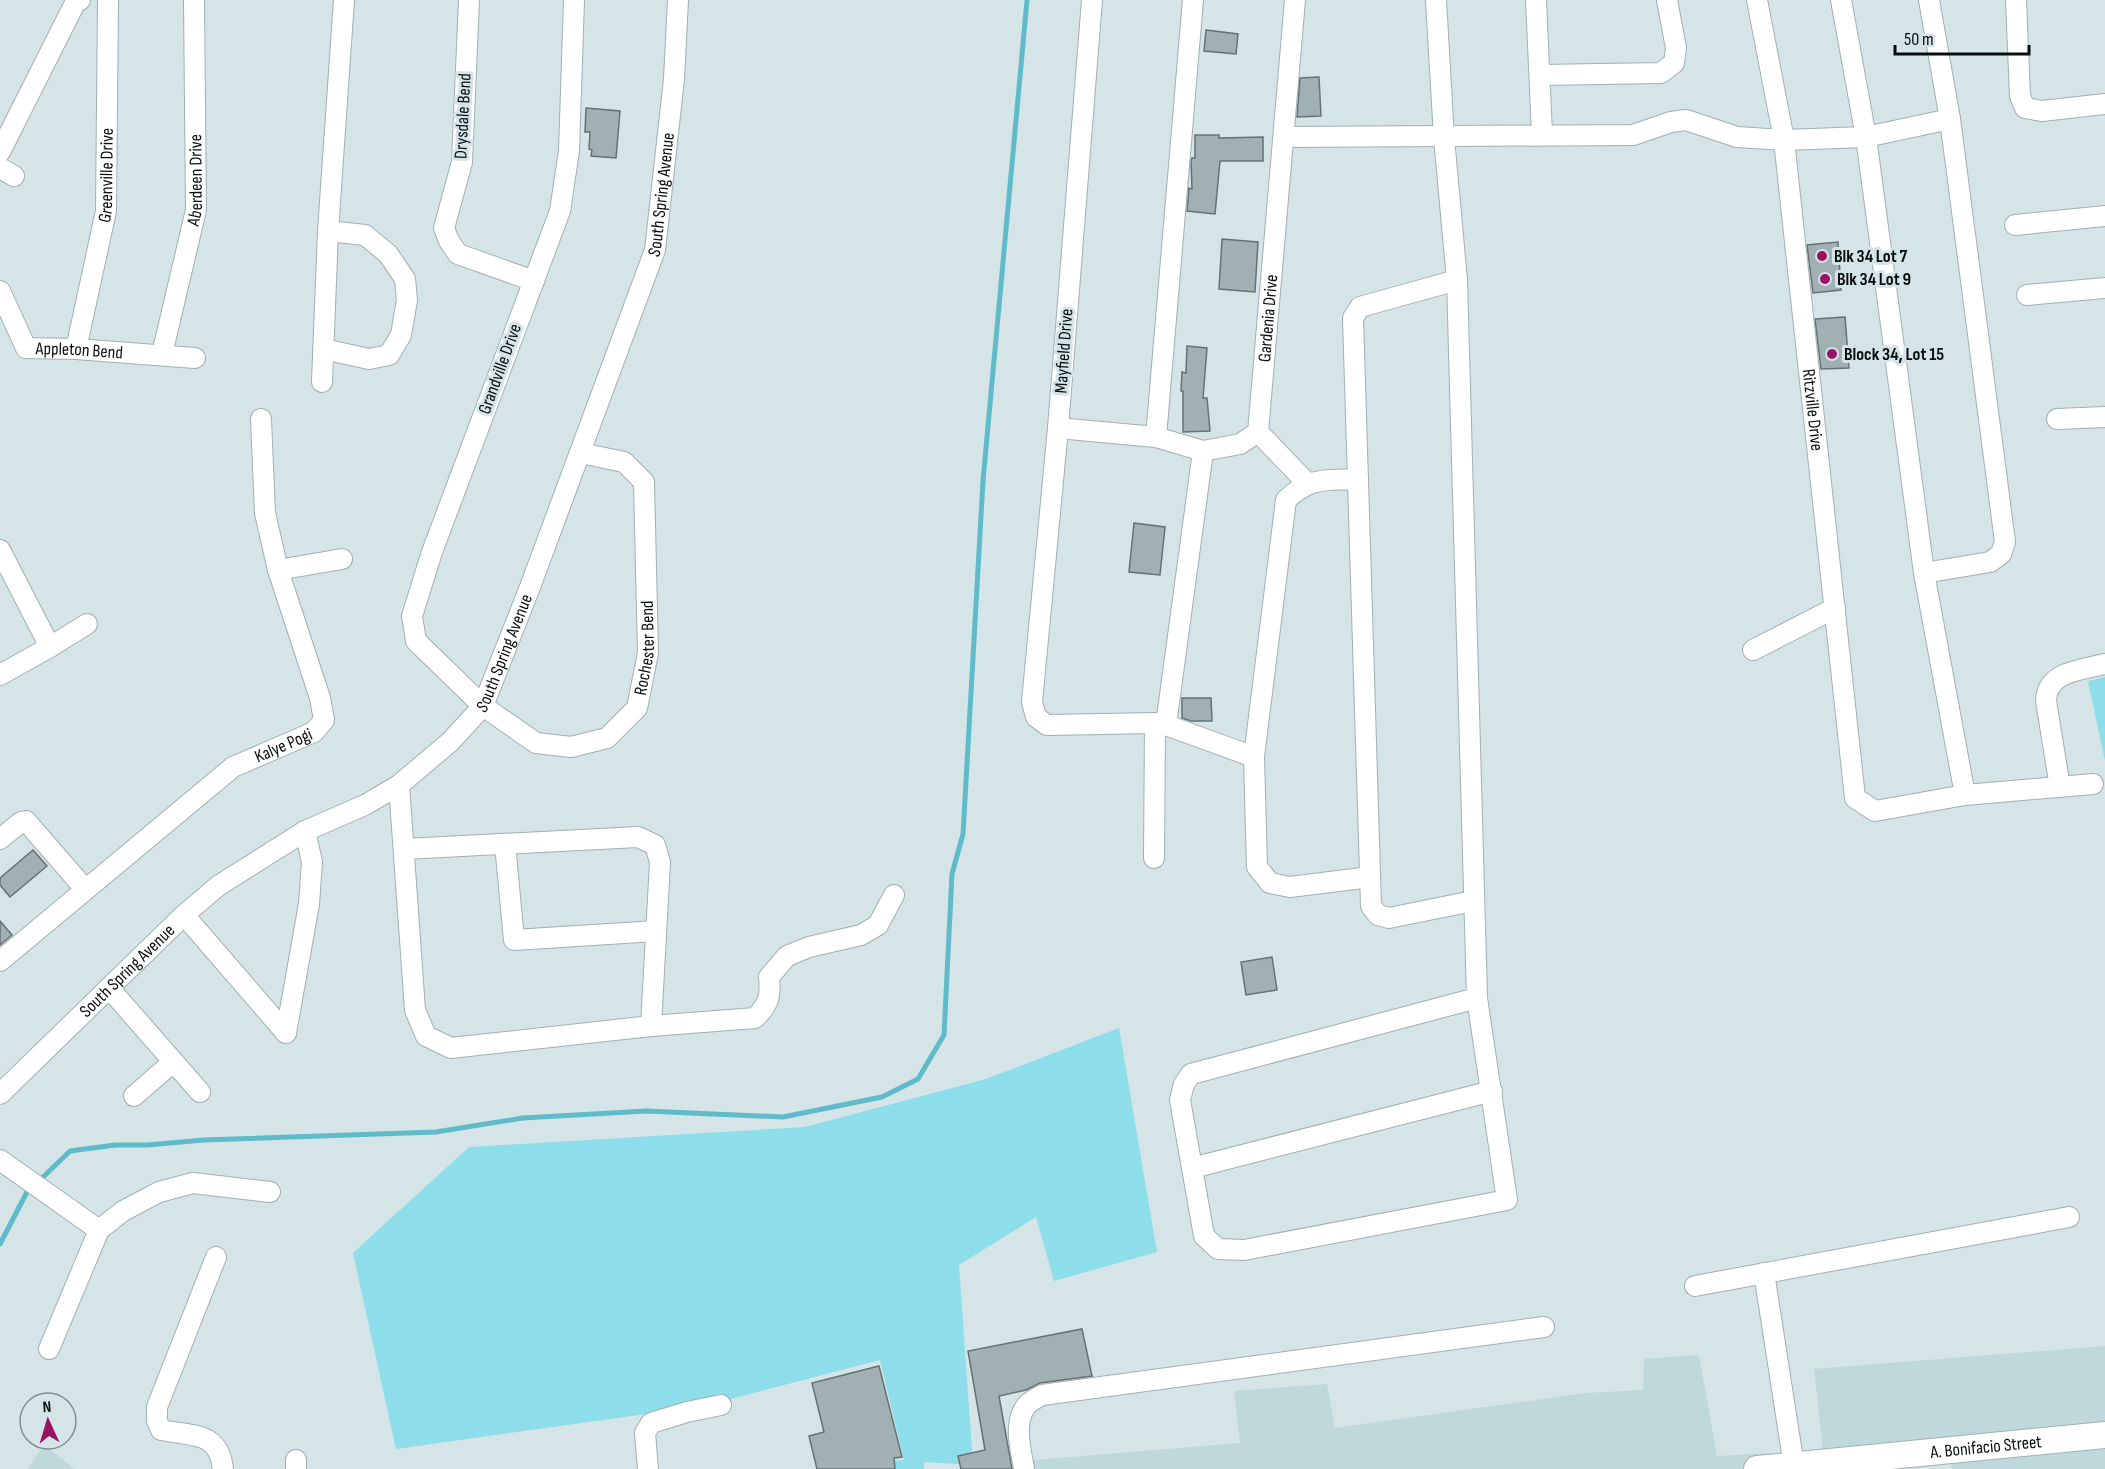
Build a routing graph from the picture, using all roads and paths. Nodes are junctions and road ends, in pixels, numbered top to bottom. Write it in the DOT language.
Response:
graph roads {
  1 [pos="80,0"];
  2 [pos="108,0"];
  3 [pos="194,0"];
  4 [pos="344,0"];
  5 [pos="469,0"];
  6 [pos="574,0"];
  7 [pos="678,0"];
  8 [pos="1092,0"];
  9 [pos="1192,0"];
  10 [pos="1295,0"];
  11 [pos="1436,0"];
  12 [pos="1536,0"];
  13 [pos="1667,0"];
  14 [pos="1757,0"];
  15 [pos="1841,0"];
  16 [pos="1929,0"];
  17 [pos="2016,0"];
  18 [pos="1540,75"];
  19 [pos="2105,104"];
  20 [pos="1950,119"];
  21 [pos="1542,134"];
  22 [pos="1285,137"];
  23 [pos="1866,137"];
  24 [pos="1444,138"];
  25 [pos="1784,140"];
  26 [pos="0,152"];
  27 [pos="2105,216"];
  28 [pos="2015,225"];
  29 [pos="328,231"];
  30 [pos="534,280"];
  31 [pos="1457,280"];
  32 [pos="2105,288"];
  33 [pos="0,291"];
  34 [pos="2027,295"];
  35 [pos="76,349"];
  36 [pos="323,349"];
  37 [pos="162,354"];
  38 [pos="195,358"];
  39 [pos="322,382"];
  40 [pos="2105,417"];
  41 [pos="261,419"];
  42 [pos="2057,419"];
  43 [pos="1058,428"];
  44 [pos="1258,432"];
  45 [pos="1156,437"];
  46 [pos="1203,451"];
  47 [pos="580,453"];
  48 [pos="1358,479"];
  49 [pos="1307,483"];
  50 [pos="1,556"];
  51 [pos="342,558"];
  52 [pos="278,570"];
  53 [pos="1924,573"];
  54 [pos="1835,608"];
  55 [pos="87,624"];
  56 [pos="50,647"];
  57 [pos="1753,650"];
  58 [pos="2105,664"];
  59 [pos="0,675"];
  60 [pos="483,706"];
  61 [pos="1161,724"];
  62 [pos="1254,758"];
  63 [pos="2093,784"];
  64 [pos="399,785"];
  65 [pos="2061,787"];
  66 [pos="1965,795"];
  67 [pos="306,831"];
  68 [pos="0,839"];
  69 [pos="505,844"];
  70 [pos="404,849"];
  71 [pos="1154,858"];
  72 [pos="1370,877"];
  73 [pos="85,889"];
  74 [pos="894,895"];
  75 [pos="1473,901"];
  76 [pos="184,915"];
  77 [pos="656,931"];
  78 [pos="0,961"];
  79 [pos="109,988"];
  80 [pos="1477,998"];
  81 [pos="651,1026"];
  82 [pos="173,1062"];
  83 [pos="200,1092"];
  84 [pos="1492,1092"];
  85 [pos="0,1094"];
  86 [pos="134,1096"];
  87 [pos="0,1160"];
  88 [pos="1192,1168"];
  89 [pos="270,1192"];
  90 [pos="2069,1216"];
  91 [pos="99,1230"];
  92 [pos="216,1257"];
  93 [pos="1764,1273"];
  94 [pos="1695,1286"];
  95 [pos="1544,1328"];
  96 [pos="49,1349"];
  97 [pos="721,1405"];
  98 [pos="2105,1435"];
  99 [pos="1927,1461"];
  100 [pos="1794,1466"];
  101 [pos="223,1469"];
  102 [pos="648,1469"];
  103 [pos="1024,1469"];
  104 [pos="1757,1469"];
  1 -- 26 [label="street"];
  2 -- 35 [label="street, Greenville Drive"];
  3 -- 37 [label="street, Aberdeen Drive"];
  4 -- 29 [label="street"];
  5 -- 30 [label="street, Drysdale Bend"];
  6 -- 30 [label="street, Grandville Drive"];
  7 -- 47 [label="street, South Spring Avenue"];
  8 -- 43 [label="street, Mayfield Drive"];
  9 -- 45 [label="street"];
  10 -- 22 [label="street, Gardenia Drive"];
  11 -- 24 [label="street"];
  12 -- 18 [label="street"];
  13 -- 18 [label="street"];
  14 -- 25 [label="street, Ritzville Drive"];
  15 -- 23 [label="street"];
  16 -- 20 [label="street"];
  17 -- 19 [label="street"];
  18 -- 21 [label="street"];
  20 -- 23 [label="street"];
  20 -- 53 [label="street"];
  21 -- 24 [label="street"];
  21 -- 25 [label="street"];
  22 -- 24 [label="street"];
  22 -- 44 [label="street, Gardenia Drive"];
  23 -- 25 [label="street"];
  23 -- 53 [label="street"];
  24 -- 31 [label="street"];
  25 -- 54 [label="street, Ritzville Drive"];
  27 -- 28 [label="street"];
  29 -- 36 [label="street"];
  29 -- 36 [label="street"];
  30 -- 60 [label="street, Grandville Drive"];
  31 -- 48 [label="street"];
  31 -- 75 [label="street"];
  32 -- 34 [label="street"];
  33 -- 35 [label="street, Appleton Bend"];
  35 -- 37 [label="street, Appleton Bend"];
  36 -- 39 [label="street"];
  37 -- 38 [label="street, Appleton Bend"];
  40 -- 42 [label="street"];
  41 -- 52 [label="street, Kalye Pogi"];
  43 -- 45 [label="street"];
  43 -- 61 [label="street, Mayfield Drive"];
  44 -- 46 [label="street"];
  44 -- 49 [label="street"];
  45 -- 46 [label="street"];
  46 -- 61 [label="street"];
  47 -- 60 [label="street, South Spring Avenue"];
  47 -- 60 [label="street, Rochester Bend"];
  48 -- 49 [label="street"];
  48 -- 72 [label="street"];
  49 -- 62 [label="street"];
  50 -- 56 [label="street"];
  51 -- 52 [label="street"];
  52 -- 73 [label="street, Kalye Pogi"];
  53 -- 66 [label="street"];
  54 -- 57 [label="street"];
  54 -- 66 [label="street, Ritzville Drive"];
  55 -- 56 [label="street"];
  56 -- 59 [label="street"];
  58 -- 65 [label="street"];
  60 -- 64 [label="street, South Spring Avenue"];
  61 -- 62 [label="street"];
  61 -- 71 [label="street"];
  62 -- 72 [label="street"];
  63 -- 65 [label="street"];
  64 -- 67 [label="street, South Spring Avenue"];
  64 -- 70 [label="street"];
  65 -- 66 [label="street"];
  67 -- 76 [label="street, South Spring Avenue"];
  67 -- 76 [label="street"];
  68 -- 73 [label="street"];
  69 -- 70 [label="street"];
  69 -- 77 [label="street"];
  69 -- 77 [label="street"];
  70 -- 81 [label="street"];
  72 -- 75 [label="street"];
  73 -- 78 [label="street, Kalye Pogi"];
  74 -- 81 [label="street"];
  75 -- 80 [label="street"];
  76 -- 79 [label="street, South Spring Avenue"];
  77 -- 81 [label="street"];
  79 -- 82 [label="street"];
  79 -- 85 [label="street, South Spring Avenue"];
  80 -- 84 [label="street"];
  80 -- 88 [label="street"];
  82 -- 83 [label="street"];
  82 -- 86 [label="street"];
  84 -- 88 [label="street"];
  84 -- 88 [label="street"];
  87 -- 91 [label="street"];
  89 -- 91 [label="street"];
  90 -- 93 [label="street"];
  91 -- 96 [label="street"];
  92 -- 101 [label="street"];
  93 -- 94 [label="street"];
  93 -- 100 [label="street"];
  95 -- 103 [label="street"];
  97 -- 102 [label="street"];
  98 -- 99 [label="main road, A. Bonifacio Street"];
  99 -- 100 [label="main road, A. Bonifacio Street"];
  100 -- 104 [label="main road, A. Bonifacio Street"];
}
